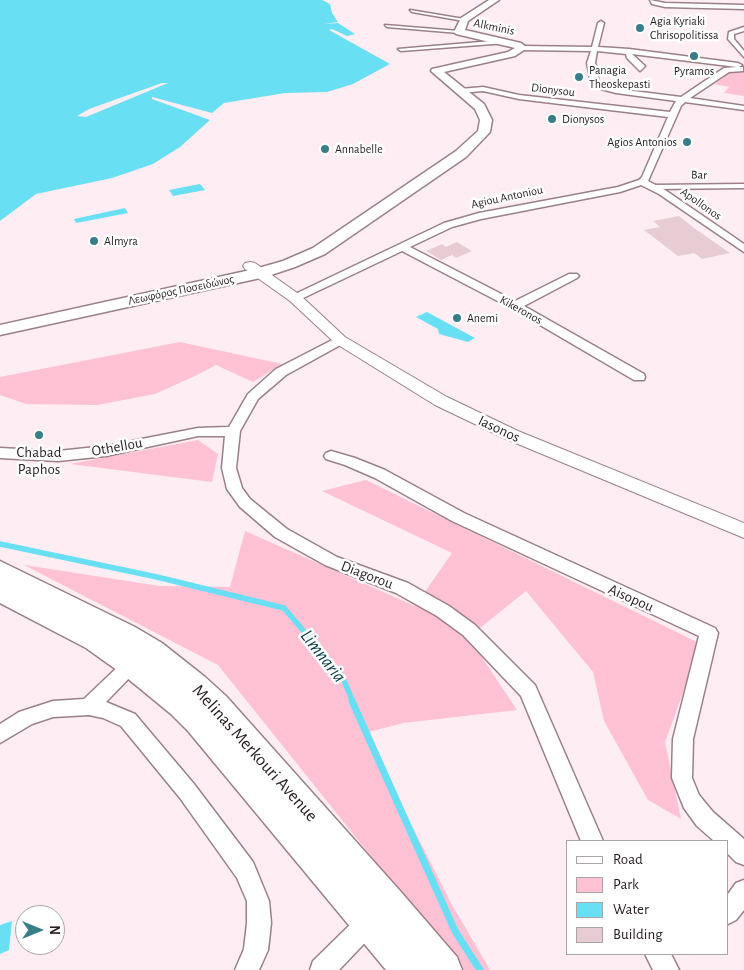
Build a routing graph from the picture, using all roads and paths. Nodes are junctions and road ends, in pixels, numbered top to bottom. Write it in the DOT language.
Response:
graph roads {
  1 [pos="496,0"];
  2 [pos="653,0"];
  3 [pos="736,0"];
  4 [pos="744,6"];
  5 [pos="412,12"];
  6 [pos="464,20"];
  7 [pos="601,23"];
  8 [pos="387,26"];
  9 [pos="744,29"];
  10 [pos="459,32"];
  11 [pos="504,42"];
  12 [pos="522,48"];
  13 [pos="596,48"];
  14 [pos="401,49"];
  15 [pos="629,51"];
  16 [pos="744,55"];
  17 [pos="742,67"];
  18 [pos="640,69"];
  19 [pos="460,91"];
  20 [pos="616,91"];
  21 [pos="685,98"];
  22 [pos="609,108"];
  23 [pos="744,108"];
  24 [pos="673,115"];
  25 [pos="642,182"];
  26 [pos="744,186"];
  27 [pos="654,187"];
  28 [pos="402,247"];
  29 [pos="744,249"];
  30 [pos="260,268"];
  31 [pos="573,276"];
  32 [pos="278,285"];
  33 [pos="295,298"];
  34 [pos="515,306"];
  35 [pos="0,320"];
  36 [pos="0,330"];
  37 [pos="340,340"];
  38 [pos="639,377"];
  39 [pos="233,431"];
  40 [pos="0,453"];
  41 [pos="331,456"];
  42 [pos="744,530"];
  43 [pos="0,570"];
  44 [pos="0,591"];
  45 [pos="131,665"];
  46 [pos="89,707"];
  47 [pos="0,734"];
  48 [pos="592,840"];
  49 [pos="728,840"];
  50 [pos="729,841"];
  51 [pos="744,854"];
  52 [pos="744,891"];
  53 [pos="729,911"];
  54 [pos="379,913"];
  55 [pos="247,970"];
  56 [pos="322,970"];
  57 [pos="409,970"];
  58 [pos="444,970"];
  1 -- 6 [label="main road"];
  2 -- 4 [label="street"];
  3 -- 4 [label="street"];
  5 -- 6 [label="street"];
  6 -- 10 [label="main road"];
  7 -- 13 [label="street"];
  8 -- 10 [label="street, Alkminis"];
  9 -- 16 [label="street"];
  10 -- 11 [label="main road, Alkminis"];
  11 -- 12 [label="main road, Alkminis"];
  11 -- 14 [label="street"];
  12 -- 13 [label="street, Alkminis"];
  12 -- 19 [label="main road, Λεωφόρος Ποσειδώνος"];
  13 -- 15 [label="street, Alkminis"];
  13 -- 20 [label="street"];
  15 -- 17 [label="street, Alkminis"];
  15 -- 18 [label="street"];
  17 -- 21 [label="street"];
  19 -- 22 [label="street, Dionysou"];
  19 -- 30 [label="main road, Λεωφόρος Ποσειδώνος"];
  20 -- 21 [label="street"];
  20 -- 22 [label="street"];
  21 -- 23 [label="street"];
  21 -- 24 [label="street"];
  22 -- 24 [label="street, Dionysou"];
  24 -- 25 [label="street"];
  25 -- 27 [label="street, Apollonos"];
  25 -- 28 [label="street, Agiou Antoniou"];
  26 -- 27 [label="street, Bar"];
  27 -- 29 [label="street, Apollonos"];
  28 -- 33 [label="street, Agiou Antoniou"];
  28 -- 34 [label="street, Kikeronos"];
  30 -- 32 [label="street, Iasonos"];
  30 -- 35 [label="main road, Λεωφόρος Ποσειδώνος"];
  30 -- 36 [label="main road, Λεωφόρος Ποσειδώνος"];
  31 -- 34 [label="street"];
  32 -- 33 [label="street, Iasonos"];
  33 -- 37 [label="street, Iasonos"];
  34 -- 38 [label="street, Kikeronos"];
  37 -- 39 [label="street, Diagorou"];
  37 -- 42 [label="street, Iasonos"];
  39 -- 40 [label="street, Othellou"];
  39 -- 48 [label="street, Diagorou"];
  41 -- 49 [label="street, Aisopou"];
  43 -- 54 [label="main road, Melinas Merkouri Avenue"];
  44 -- 45 [label="main road, Melinas Merkouri Avenue"];
  45 -- 46 [label="street"];
  45 -- 54 [label="main road, Melinas Merkouri Avenue"];
  46 -- 47 [label="street"];
  46 -- 55 [label="street"];
  50 -- 51 [label="street, Aisopou"];
  52 -- 53 [label="street"];
  54 -- 56 [label="street"];
  54 -- 57 [label="main road, Melinas Merkouri Avenue"];
  54 -- 58 [label="main road, Melinas Merkouri Avenue"];
}
